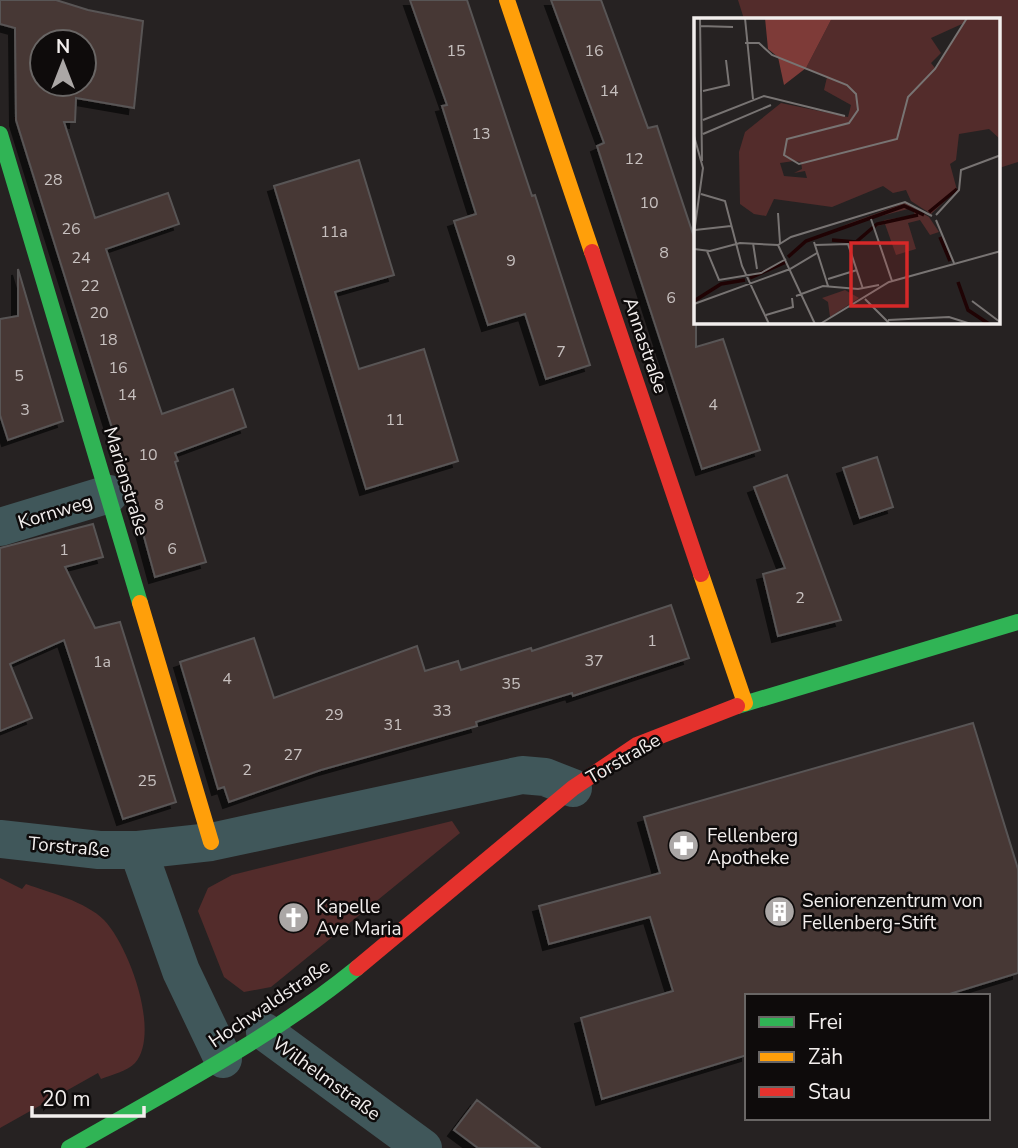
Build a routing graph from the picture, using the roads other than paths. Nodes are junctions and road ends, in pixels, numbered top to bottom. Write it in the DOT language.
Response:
graph roads {
  1 [pos="507,0"];
  2 [pos="0,134"];
  3 [pos="109,494"];
  4 [pos="0,527"];
  5 [pos="1018,622"];
  6 [pos="745,703"];
  7 [pos="573,788"];
  8 [pos="0,839"];
  9 [pos="211,842"];
  10 [pos="138,850"];
  11 [pos="265,1032"];
  12 [pos="223,1059"];
  13 [pos="69,1148"];
  14 [pos="423,1148"];
  1 -- 6 [label="street, Annastraße"];
  2 -- 3 [label="street, Marienstraße"];
  3 -- 4 [label="street, Kornweg"];
  3 -- 9 [label="street, Marienstraße"];
  5 -- 6 [label="street, Torstraße"];
  6 -- 7 [label="street, Torstraße"];
  7 -- 9 [label="street, Torstraße"];
  7 -- 11 [label="street, Hochwaldstraße"];
  8 -- 10 [label="street, Torstraße"];
  9 -- 10 [label="street, Torstraße"];
  10 -- 12 [label="street, Torstraße"];
  11 -- 12 [label="street, Hochwaldstraße"];
  11 -- 14 [label="street, Wilhelmstraße"];
  12 -- 13 [label="street, Hochwaldstraße"];
}
